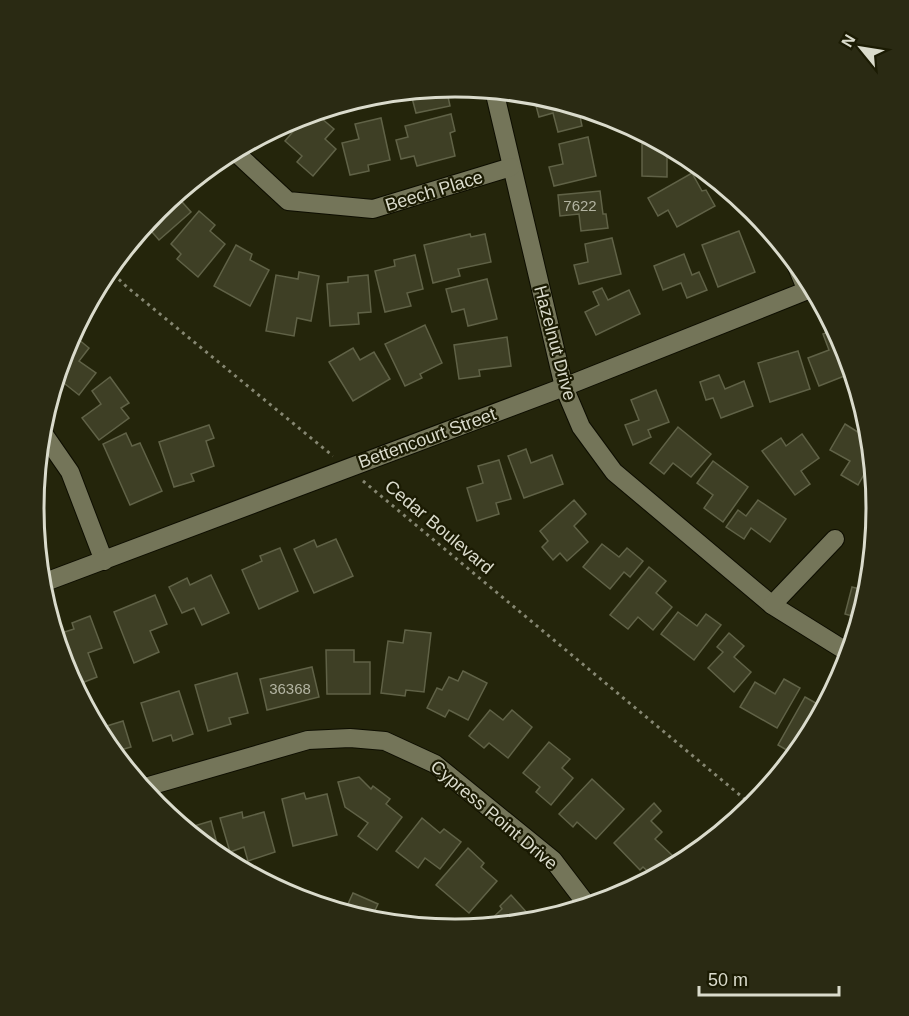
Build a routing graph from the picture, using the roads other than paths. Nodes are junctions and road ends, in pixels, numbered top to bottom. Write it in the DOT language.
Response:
graph roads {
  1 [pos="496,100"];
  2 [pos="241,157"];
  3 [pos="511,167"];
  4 [pos="804,293"];
  5 [pos="564,387"];
  6 [pos="49,441"];
  7 [pos="835,539"];
  8 [pos="104,561"];
  9 [pos="50,580"];
  10 [pos="772,605"];
  11 [pos="841,648"];
  12 [pos="151,785"];
  13 [pos="582,898"];
  1 -- 3 [label="street, Hazelnut Drive"];
  2 -- 3 [label="street, Beech Place"];
  3 -- 5 [label="street, Hazelnut Drive"];
  4 -- 5 [label="street, Bettencourt Street"];
  5 -- 8 [label="street, Bettencourt Street"];
  5 -- 10 [label="street, Hazelnut Drive"];
  6 -- 8 [label="street"];
  7 -- 10 [label="street"];
  8 -- 9 [label="street, Bettencourt Street"];
  10 -- 11 [label="street, Hazelnut Drive"];
  12 -- 13 [label="street, Cypress Point Drive"];
}
